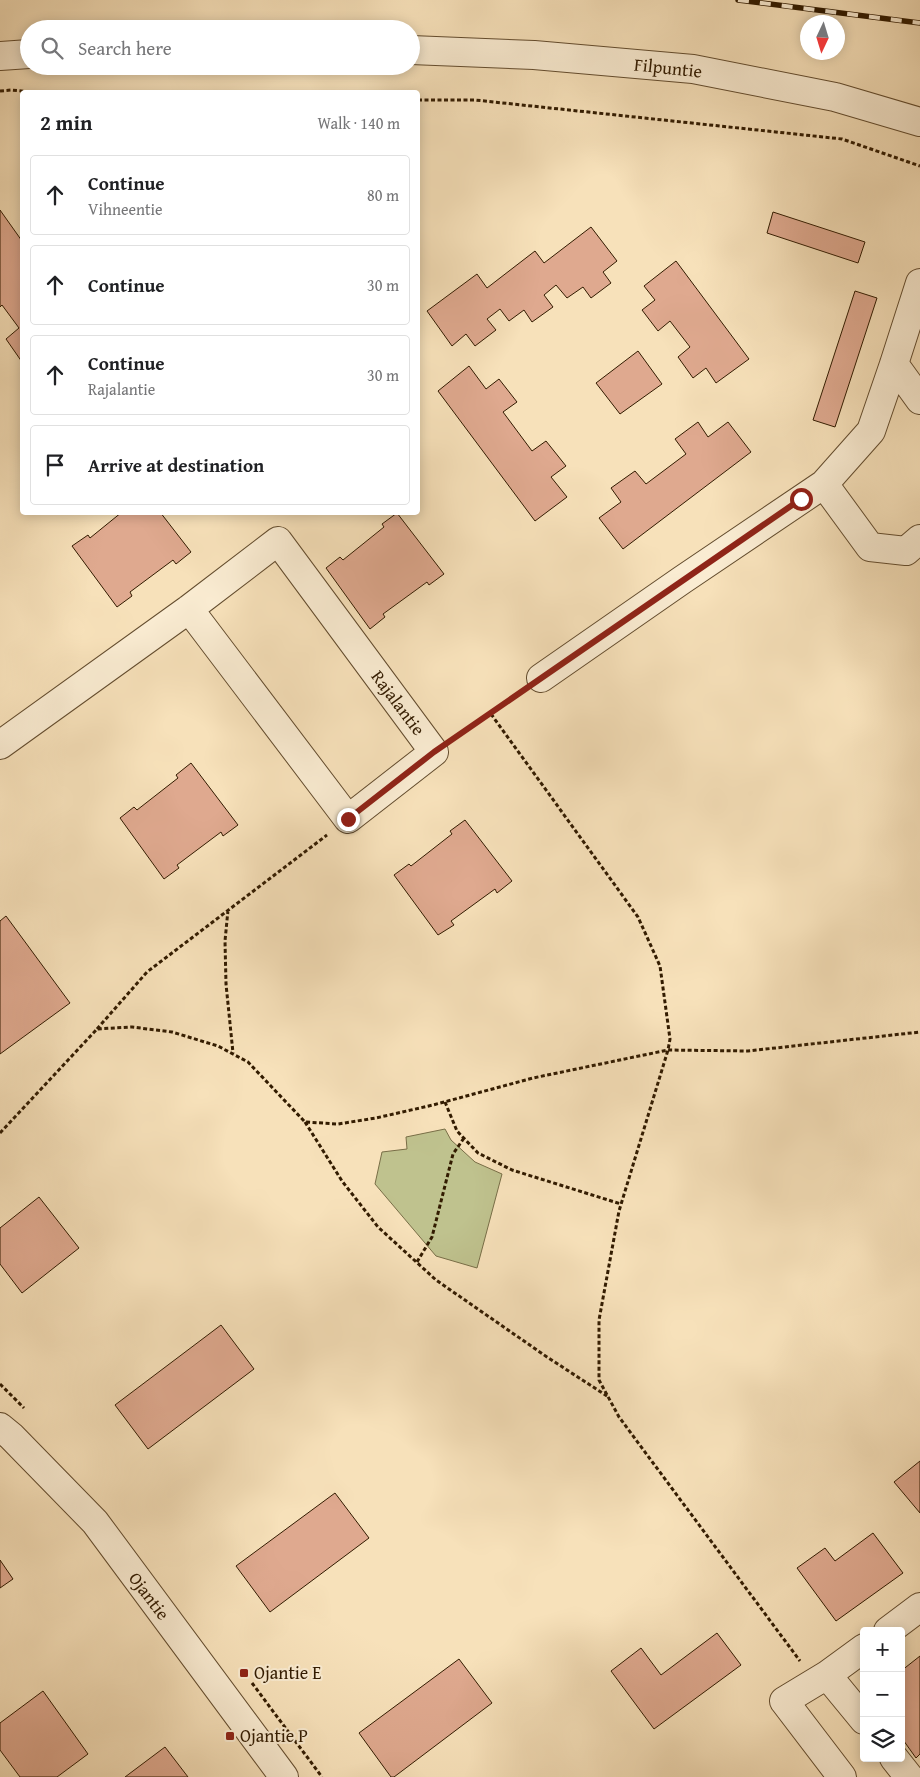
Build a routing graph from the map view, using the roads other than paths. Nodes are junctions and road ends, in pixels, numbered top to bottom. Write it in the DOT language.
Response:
graph roads {
  1 [pos="420,50"];
  2 [pos="20,55"];
  3 [pos="0,56"];
  4 [pos="920,122"];
  5 [pos="920,283"];
  6 [pos="894,364"];
  7 [pos="920,400"];
  8 [pos="824,484"];
  9 [pos="920,539"];
  10 [pos="189,609"];
  11 [pos="541,678"];
  12 [pos="0,744"];
  13 [pos="0,1427"];
  14 [pos="920,1607"];
  15 [pos="893,1627"];
  16 [pos="860,1651"];
  17 [pos="828,1675"];
  18 [pos="862,1717"];
  19 [pos="897,1762"];
  20 [pos="284,1777"];
  21 [pos="842,1777"];
  22 [pos="909,1777"];
  1 -- 4 [label="street, Filpuntie"];
  2 -- 3 [label="street"];
  5 -- 6 [label="street"];
  6 -- 7 [label="street"];
  6 -- 8 [label="street"];
  8 -- 9 [label="street"];
  8 -- 11 [label="street"];
  10 -- 10 [label="street, Rajalantie"];
  10 -- 12 [label="street, Rajalantie"];
  13 -- 20 [label="street, Ojantie"];
  14 -- 15 [label="street"];
  16 -- 17 [label="street"];
  17 -- 18 [label="street"];
  17 -- 21 [label="street"];
  19 -- 22 [label="street"];
}
